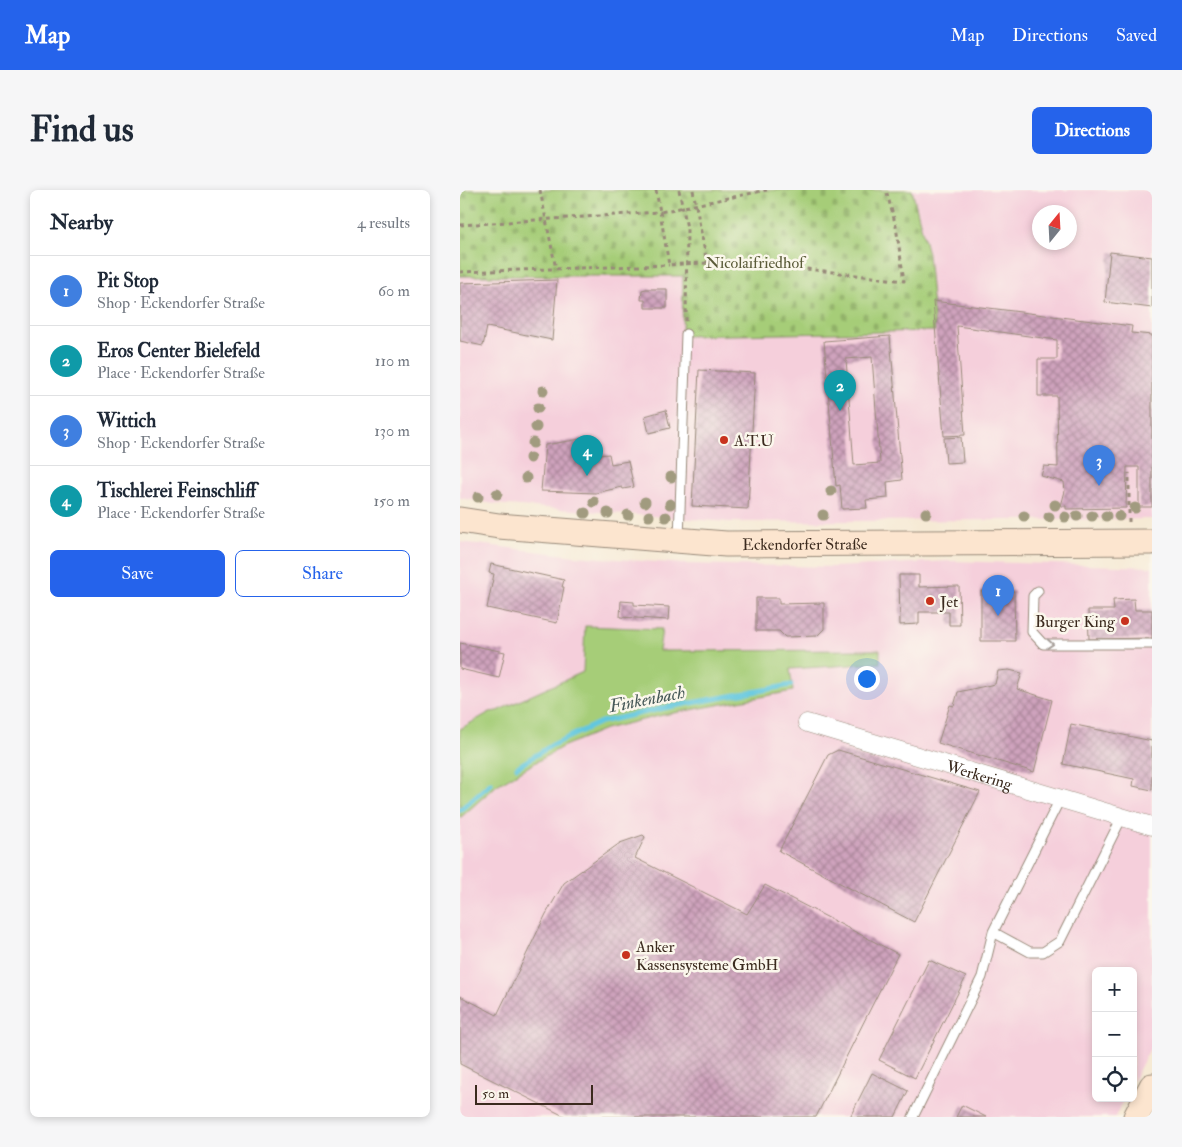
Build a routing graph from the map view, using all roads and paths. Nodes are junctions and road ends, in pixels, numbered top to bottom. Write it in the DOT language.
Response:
graph roads {
  1 [pos="540,190"];
  2 [pos="656,190"];
  3 [pos="679,190"];
  4 [pos="694,190"];
  5 [pos="767,190"];
  6 [pos="886,190"];
  7 [pos="696,204"];
  8 [pos="682,208"];
  9 [pos="660,212"];
  10 [pos="546,219"];
  11 [pos="460,225"];
  12 [pos="686,263"];
  13 [pos="707,263"];
  14 [pos="670,265"];
  15 [pos="556,269"];
  16 [pos="460,272"];
  17 [pos="686,334"];
  18 [pos="1129,473"];
  19 [pos="460,520"];
  20 [pos="1136,522"];
  21 [pos="678,541"];
  22 [pos="1152,542"];
  23 [pos="1038,591"];
  24 [pos="1152,644"];
  25 [pos="806,723"];
  26 [pos="1060,799"];
  27 [pos="1122,817"];
  28 [pos="1152,826"];
  29 [pos="993,932"];
  30 [pos="1152,1086"];
  31 [pos="913,1117"];
  32 [pos="1136,1117"];
  1 -- 10 [label="path"];
  2 -- 9 [label="path"];
  3 -- 8 [label="path"];
  4 -- 7 [label="path"];
  5 -- 7 [label="path"];
  6 -- 13 [label="path"];
  7 -- 8 [label="path"];
  7 -- 13 [label="path"];
  8 -- 9 [label="path"];
  8 -- 12 [label="path"];
  9 -- 10 [label="path"];
  9 -- 14 [label="path"];
  10 -- 11 [label="path"];
  10 -- 15 [label="path"];
  12 -- 13 [label="path"];
  12 -- 14 [label="path"];
  12 -- 17 [label="path"];
  14 -- 15 [label="path"];
  15 -- 16 [label="path"];
  17 -- 21 [label="lane"];
  18 -- 20 [label="path"];
  19 -- 21 [label="main road, Eckendorfer Straße"];
  21 -- 22 [label="main road, Eckendorfer Straße"];
  23 -- 24 [label="lane, one-way"];
  25 -- 26 [label="street, Werkering"];
  26 -- 27 [label="street, Werkering"];
  26 -- 29 [label="lane"];
  27 -- 28 [label="street, Werkering"];
  27 -- 29 [label="lane"];
  29 -- 31 [label="lane"];
  30 -- 32 [label="main road"];
}
